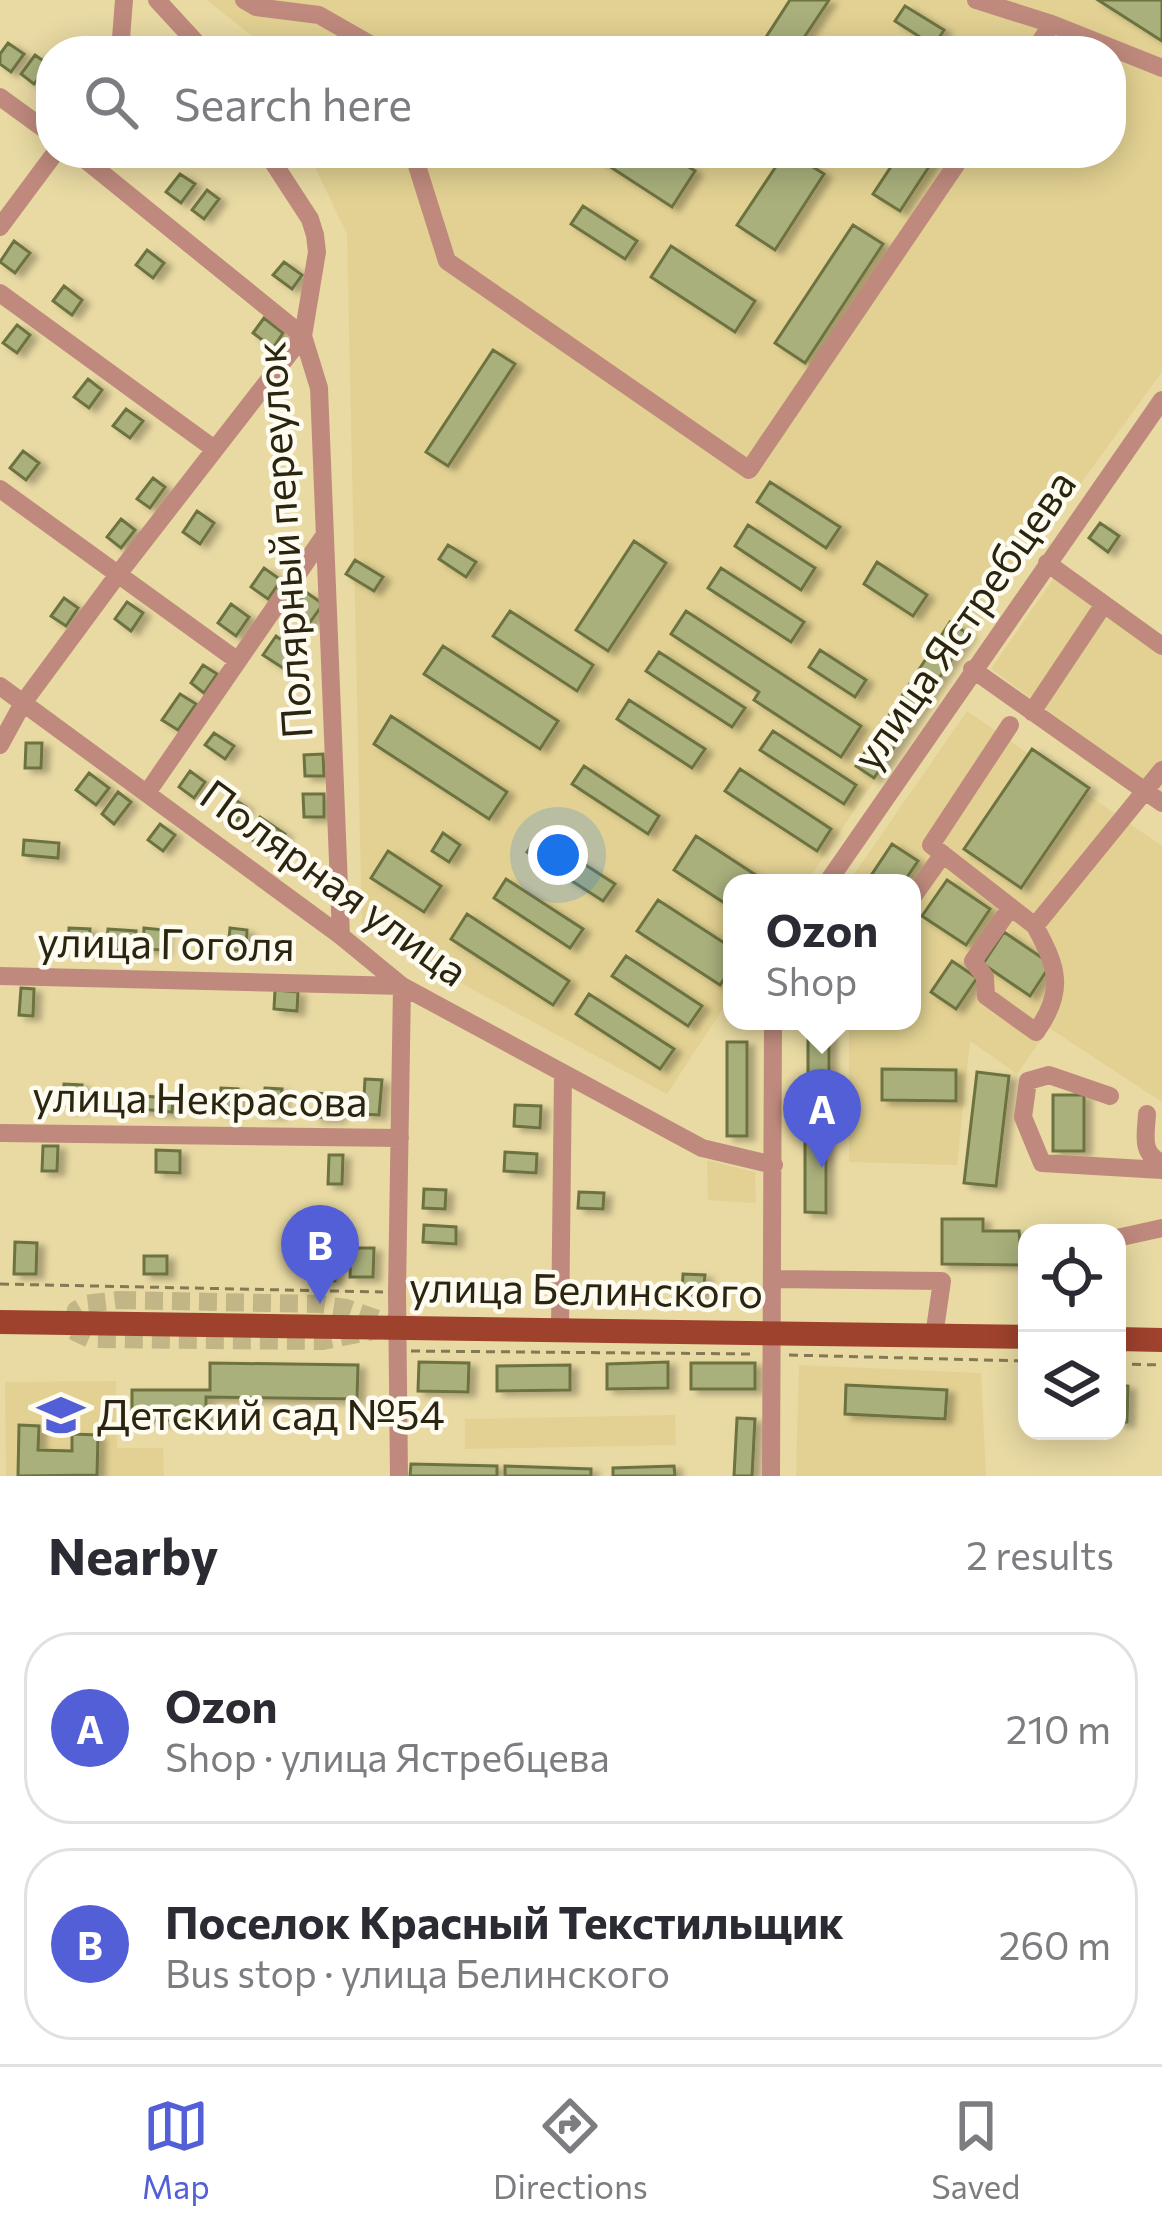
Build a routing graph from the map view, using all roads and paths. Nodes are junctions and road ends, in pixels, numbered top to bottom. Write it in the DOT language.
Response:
graph roads {
  1 [pos="124,0"];
  2 [pos="157,0"];
  3 [pos="244,0"];
  4 [pos="976,0"];
  5 [pos="1052,24"];
  6 [pos="122,36"];
  7 [pos="190,36"];
  8 [pos="356,36"];
  9 [pos="1044,36"];
  10 [pos="1082,36"];
  11 [pos="1126,54"];
  12 [pos="1162,68"];
  13 [pos="0,97"];
  14 [pos="36,123"];
  15 [pos="44,168"];
  16 [pos="95,168"];
  17 [pos="277,168"];
  18 [pos="418,168"];
  19 [pos="954,168"];
  20 [pos="0,227"];
  21 [pos="0,293"];
  22 [pos="303,336"];
  23 [pos="1162,400"];
  24 [pos="213,448"];
  25 [pos="0,489"];
  26 [pos="324,536"];
  27 [pos="1047,562"];
  28 [pos="119,573"];
  29 [pos="1104,604"];
  30 [pos="1162,646"];
  31 [pos="238,661"];
  32 [pos="972,669"];
  33 [pos="0,686"];
  34 [pos="23,703"];
  35 [pos="1032,712"];
  36 [pos="1010,725"];
  37 [pos="0,745"];
  38 [pos="1162,770"];
  39 [pos="147,793"];
  40 [pos="1154,797"];
  41 [pos="943,854"];
  42 [pos="833,874"];
  43 [pos="921,885"];
  44 [pos="1011,907"];
  45 [pos="1035,926"];
  46 [pos="341,936"];
  47 [pos="0,976"];
  48 [pos="403,986"];
  49 [pos="773,1030"];
  50 [pos="563,1073"];
  51 [pos="1110,1096"];
  52 [pos="1147,1114"];
  53 [pos="0,1133"];
  54 [pos="400,1138"];
  55 [pos="773,1165"];
  56 [pos="1162,1167"];
  57 [pos="1162,1228"];
  58 [pos="1126,1236"];
  59 [pos="774,1279"];
  60 [pos="0,1284"];
  61 [pos="397,1292"];
  62 [pos="0,1322"];
  63 [pos="560,1329"];
  64 [pos="934,1336"];
  65 [pos="1018,1337"];
  66 [pos="398,1338"];
  67 [pos="1126,1339"];
  68 [pos="1162,1340"];
  69 [pos="774,1347"];
  70 [pos="1018,1361"];
  71 [pos="1126,1364"];
  72 [pos="1162,1365"];
  73 [pos="400,1476"];
  74 [pos="771,1476"];
  1 -- 6 [label="street"];
  2 -- 7 [label="street"];
  3 -- 8 [label="street"];
  4 -- 5 [label="street"];
  5 -- 9 [label="street"];
  5 -- 10 [label="street"];
  11 -- 12 [label="street"];
  13 -- 14 [label="street"];
  15 -- 20 [label="street"];
  16 -- 22 [label="street"];
  17 -- 22 [label="street, Полярный переулок"];
  18 -- 19 [label="street"];
  21 -- 24 [label="street"];
  22 -- 24 [label="street"];
  22 -- 26 [label="street, Полярный переулок"];
  23 -- 27 [label="street, улица Ястребцева"];
  24 -- 28 [label="street"];
  25 -- 28 [label="street"];
  26 -- 31 [label="street"];
  26 -- 46 [label="street, Полярный переулок"];
  27 -- 29 [label="street"];
  27 -- 32 [label="street, улица Ястребцева"];
  28 -- 31 [label="street"];
  28 -- 34 [label="street"];
  29 -- 30 [label="street"];
  29 -- 35 [label="street"];
  31 -- 39 [label="street"];
  32 -- 35 [label="street"];
  32 -- 42 [label="street, улица Ястребцева"];
  33 -- 34 [label="street, Полярная улица"];
  34 -- 37 [label="street"];
  34 -- 39 [label="street, Полярная улица"];
  35 -- 40 [label="street"];
  36 -- 41 [label="street"];
  38 -- 40 [label="street"];
  39 -- 46 [label="street, Полярная улица"];
  40 -- 45 [label="street"];
  41 -- 43 [label="street"];
  41 -- 44 [label="street"];
  44 -- 45 [label="street"];
  44 -- 45 [label="street"];
  46 -- 48 [label="street, Полярная улица"];
  47 -- 48 [label="street, улица Гоголя"];
  48 -- 50 [label="street, Полярная улица"];
  48 -- 54 [label="street"];
  49 -- 55 [label="street"];
  50 -- 55 [label="street, Полярная улица"];
  50 -- 63 [label="street"];
  51 -- 56 [label="street"];
  52 -- 56 [label="street"];
  53 -- 54 [label="street, улица Некрасова"];
  54 -- 61 [label="street"];
  55 -- 59 [label="street"];
  57 -- 58 [label="street"];
  59 -- 64 [label="street"];
  59 -- 69 [label="street"];
  60 -- 61 [label="path"];
  61 -- 66 [label="street"];
  62 -- 66 [label="main road, улица Белинского"];
  63 -- 66 [label="main road, улица Белинского"];
  63 -- 69 [label="main road, улица Белинского"];
  64 -- 65 [label="main road, улица Белинского"];
  64 -- 69 [label="main road, улица Белинского"];
  66 -- 69 [label="path"];
  66 -- 73 [label="street"];
  67 -- 68 [label="main road"];
  69 -- 70 [label="path"];
  69 -- 74 [label="street"];
  71 -- 72 [label="path"];
}
